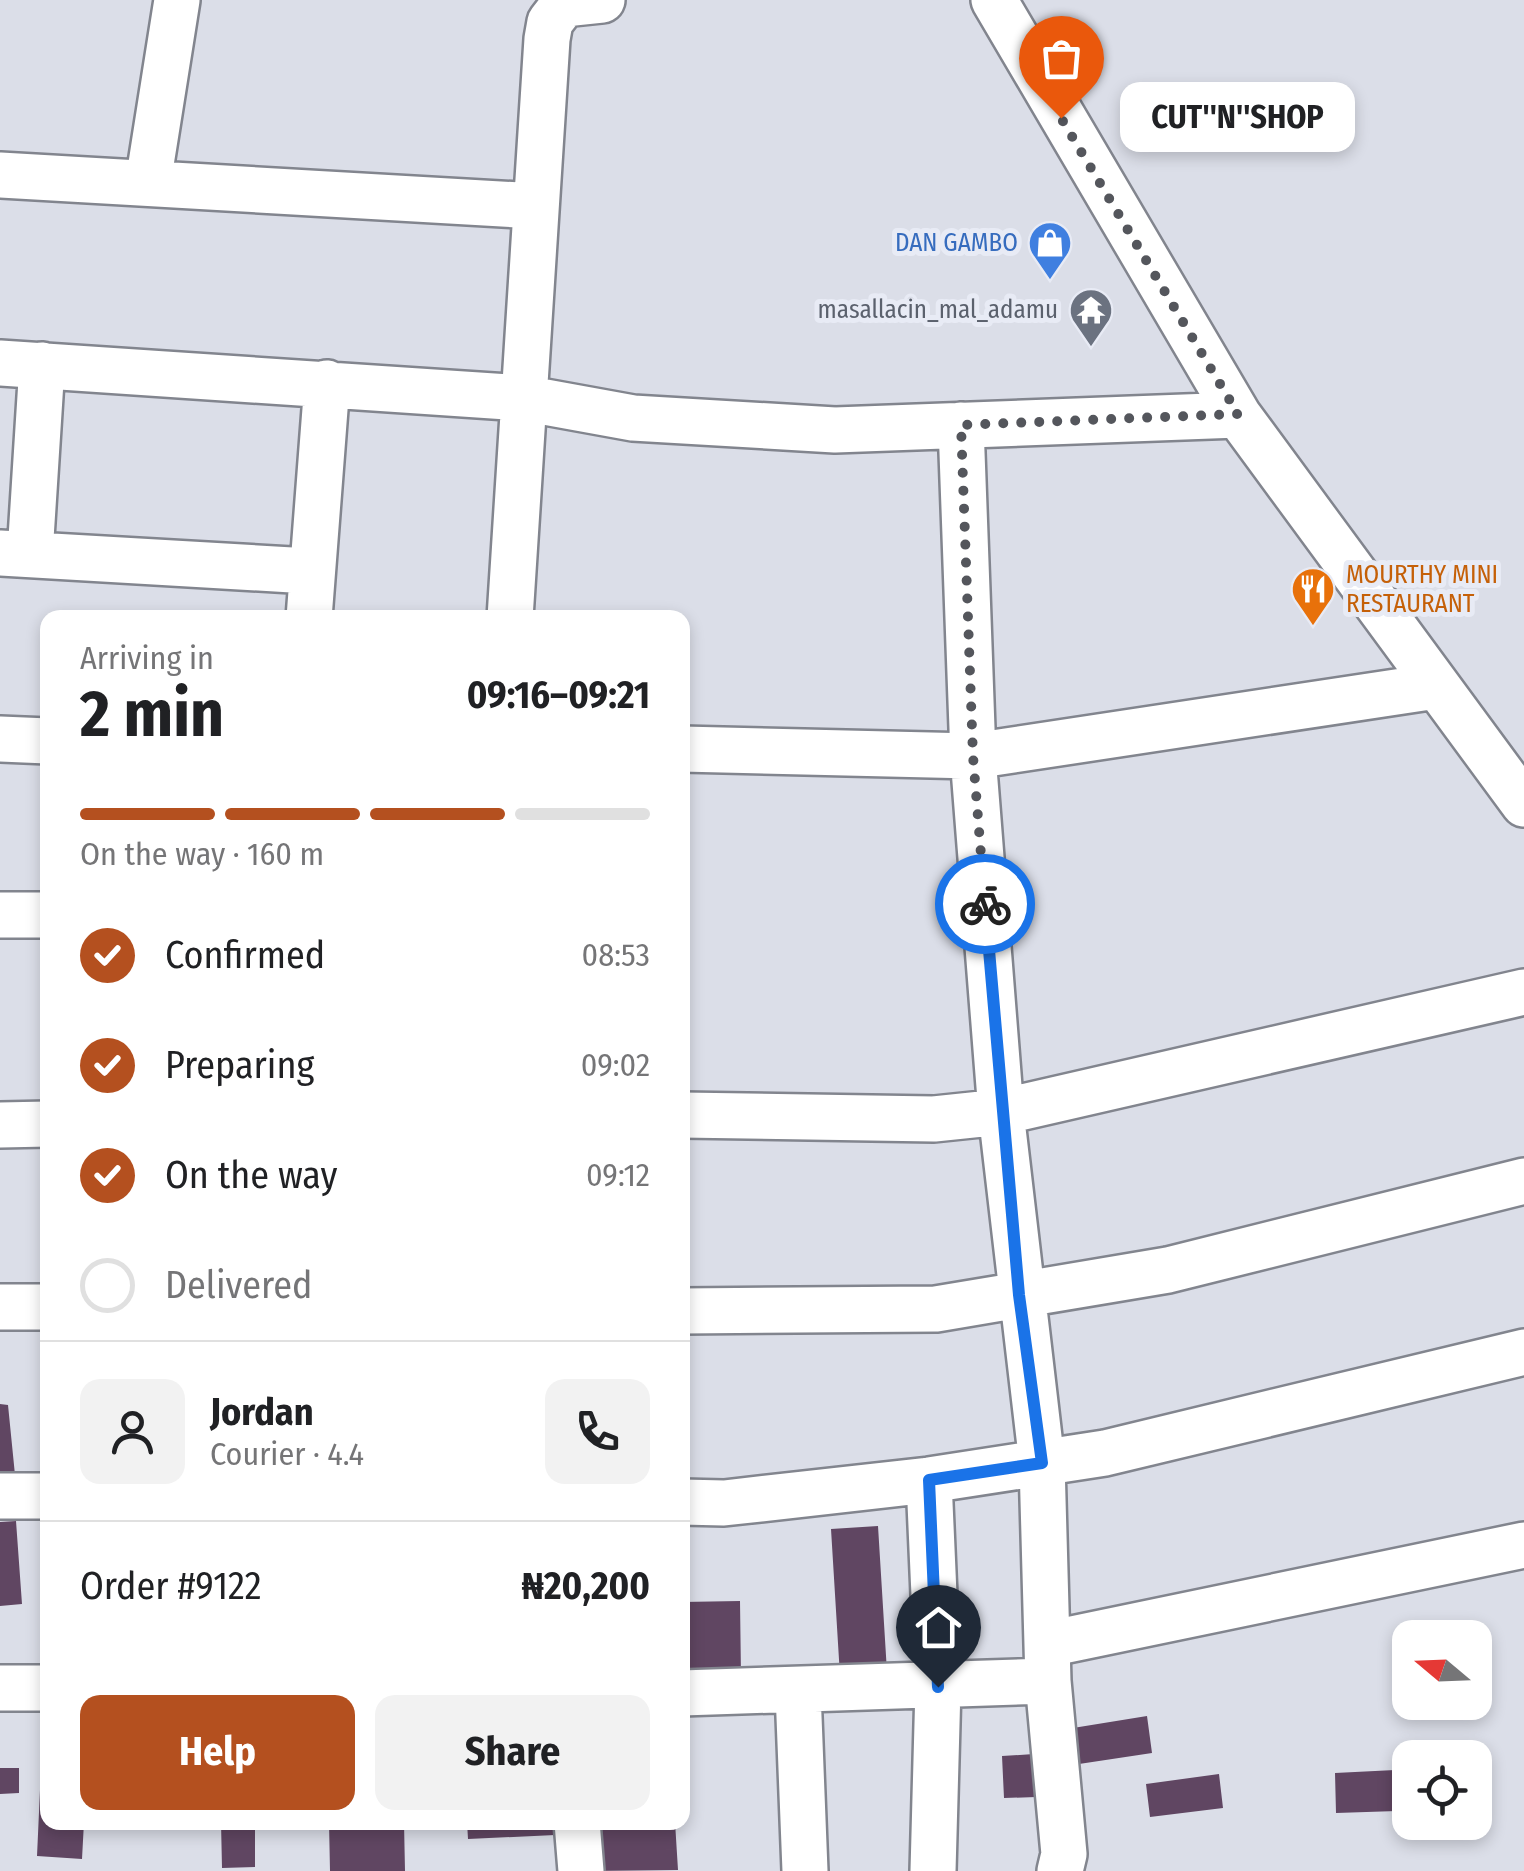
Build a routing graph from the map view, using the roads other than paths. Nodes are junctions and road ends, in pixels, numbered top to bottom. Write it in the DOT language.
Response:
graph roads {
  1 [pos="177,0"];
  2 [pos="602,0"];
  3 [pos="994,0"];
  4 [pos="0,175"];
  5 [pos="148,183"];
  6 [pos="536,206"];
  7 [pos="21,364"];
  8 [pos="327,383"];
  9 [pos="523,398"];
  10 [pos="1238,414"];
  11 [pos="961,425"];
  12 [pos="15,553"];
  13 [pos="310,571"];
  14 [pos="309,610"];
  15 [pos="510,610"];
  16 [pos="1436,686"];
  17 [pos="0,739"];
  18 [pos="40,741"];
  19 [pos="690,748"];
  20 [pos="973,756"];
  21 [pos="1524,804"];
  22 [pos="0,915"];
  23 [pos="40,915"];
  24 [pos="1524,992"];
  25 [pos="1001,1112"];
  26 [pos="690,1115"];
  27 [pos="40,1124"];
  28 [pos="0,1125"];
  29 [pos="1524,1181"];
  30 [pos="1019,1295"];
  31 [pos="0,1306"];
  32 [pos="40,1306"];
  33 [pos="690,1310"];
  34 [pos="1524,1352"];
  35 [pos="1042,1463"];
  36 [pos="929,1480"];
  37 [pos="0,1496"];
  38 [pos="40,1496"];
  39 [pos="690,1502"];
  40 [pos="1524,1546"];
  41 [pos="1048,1662"];
  42 [pos="938,1687"];
  43 [pos="0,1688"];
  44 [pos="40,1688"];
  45 [pos="798,1691"];
  46 [pos="690,1693"];
  47 [pos="578,1830"];
  48 [pos="1063,1865"];
  49 [pos="581,1871"];
  50 [pos="806,1871"];
  51 [pos="933,1871"];
  1 -- 5 [label="street"];
  2 -- 6 [label="street"];
  3 -- 10 [label="street"];
  4 -- 5 [label="street"];
  5 -- 6 [label="street"];
  6 -- 9 [label="street"];
  7 -- 8 [label="street"];
  7 -- 12 [label="street"];
  8 -- 9 [label="street"];
  8 -- 13 [label="street"];
  9 -- 11 [label="street"];
  9 -- 15 [label="street"];
  10 -- 11 [label="street"];
  10 -- 16 [label="street"];
  11 -- 20 [label="street"];
  12 -- 13 [label="street"];
  13 -- 14 [label="street"];
  16 -- 20 [label="street"];
  16 -- 21 [label="street"];
  17 -- 18 [label="street"];
  19 -- 20 [label="street"];
  20 -- 25 [label="street"];
  22 -- 23 [label="street"];
  24 -- 25 [label="street"];
  25 -- 26 [label="street"];
  25 -- 30 [label="street"];
  27 -- 28 [label="street"];
  29 -- 30 [label="street"];
  30 -- 33 [label="street"];
  30 -- 35 [label="street"];
  31 -- 32 [label="street"];
  34 -- 35 [label="street"];
  35 -- 36 [label="street"];
  35 -- 41 [label="street"];
  36 -- 39 [label="street"];
  36 -- 42 [label="street"];
  37 -- 38 [label="street"];
  40 -- 41 [label="street"];
  41 -- 42 [label="street"];
  41 -- 48 [label="street"];
  42 -- 45 [label="street"];
  42 -- 51 [label="street"];
  43 -- 44 [label="street"];
  45 -- 46 [label="street"];
  45 -- 50 [label="street"];
  47 -- 49 [label="street"];
}
